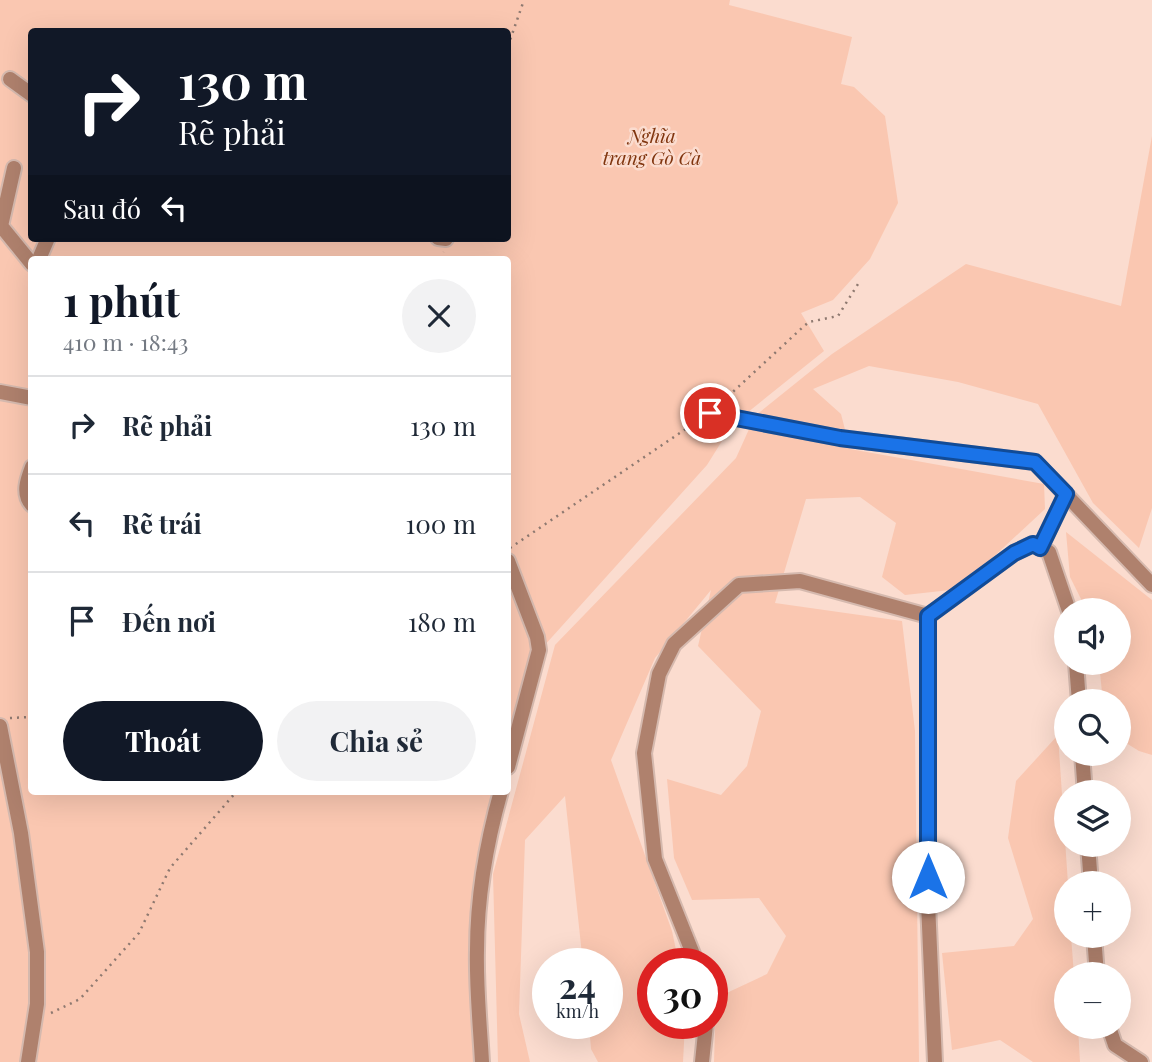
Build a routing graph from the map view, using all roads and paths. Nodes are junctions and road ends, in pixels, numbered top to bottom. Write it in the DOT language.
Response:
graph roads {
  1 [pos="524,0"];
  2 [pos="511,37"];
  3 [pos="10,79"];
  4 [pos="28,92"];
  5 [pos="14,168"];
  6 [pos="28,259"];
  7 [pos="858,284"];
  8 [pos="0,392"];
  9 [pos="28,397"];
  10 [pos="710,413"];
  11 [pos="28,481"];
  12 [pos="1066,494"];
  13 [pos="28,502"];
  14 [pos="511,548"];
  15 [pos="1040,548"];
  16 [pos="511,569"];
  17 [pos="1152,585"];
  18 [pos="1065,598"];
  19 [pos="928,616"];
  20 [pos="28,717"];
  21 [pos="0,719"];
  22 [pos="0,726"];
  23 [pos="511,756"];
  24 [pos="233,795"];
  25 [pos="500,795"];
  26 [pos="691,948"];
  27 [pos="34,1025"];
  28 [pos="704,1039"];
  29 [pos="1113,1039"];
  30 [pos="28,1062"];
  31 [pos="482,1062"];
  32 [pos="702,1062"];
  33 [pos="936,1062"];
  34 [pos="1141,1062"];
  1 -- 2 [label="path"];
  3 -- 4 [label="street"];
  5 -- 6 [label="street"];
  7 -- 10 [label="path"];
  8 -- 9 [label="street"];
  10 -- 12 [label="street"];
  10 -- 14 [label="path"];
  11 -- 13 [label="street"];
  12 -- 15 [label="street"];
  12 -- 17 [label="street"];
  15 -- 18 [label="street"];
  15 -- 19 [label="street"];
  16 -- 23 [label="street"];
  19 -- 26 [label="street"];
  19 -- 33 [label="street"];
  20 -- 21 [label="path"];
  22 -- 27 [label="street"];
  24 -- 27 [label="path"];
  25 -- 31 [label="street"];
  27 -- 30 [label="street"];
  28 -- 32 [label="street"];
  29 -- 34 [label="street"];
}
